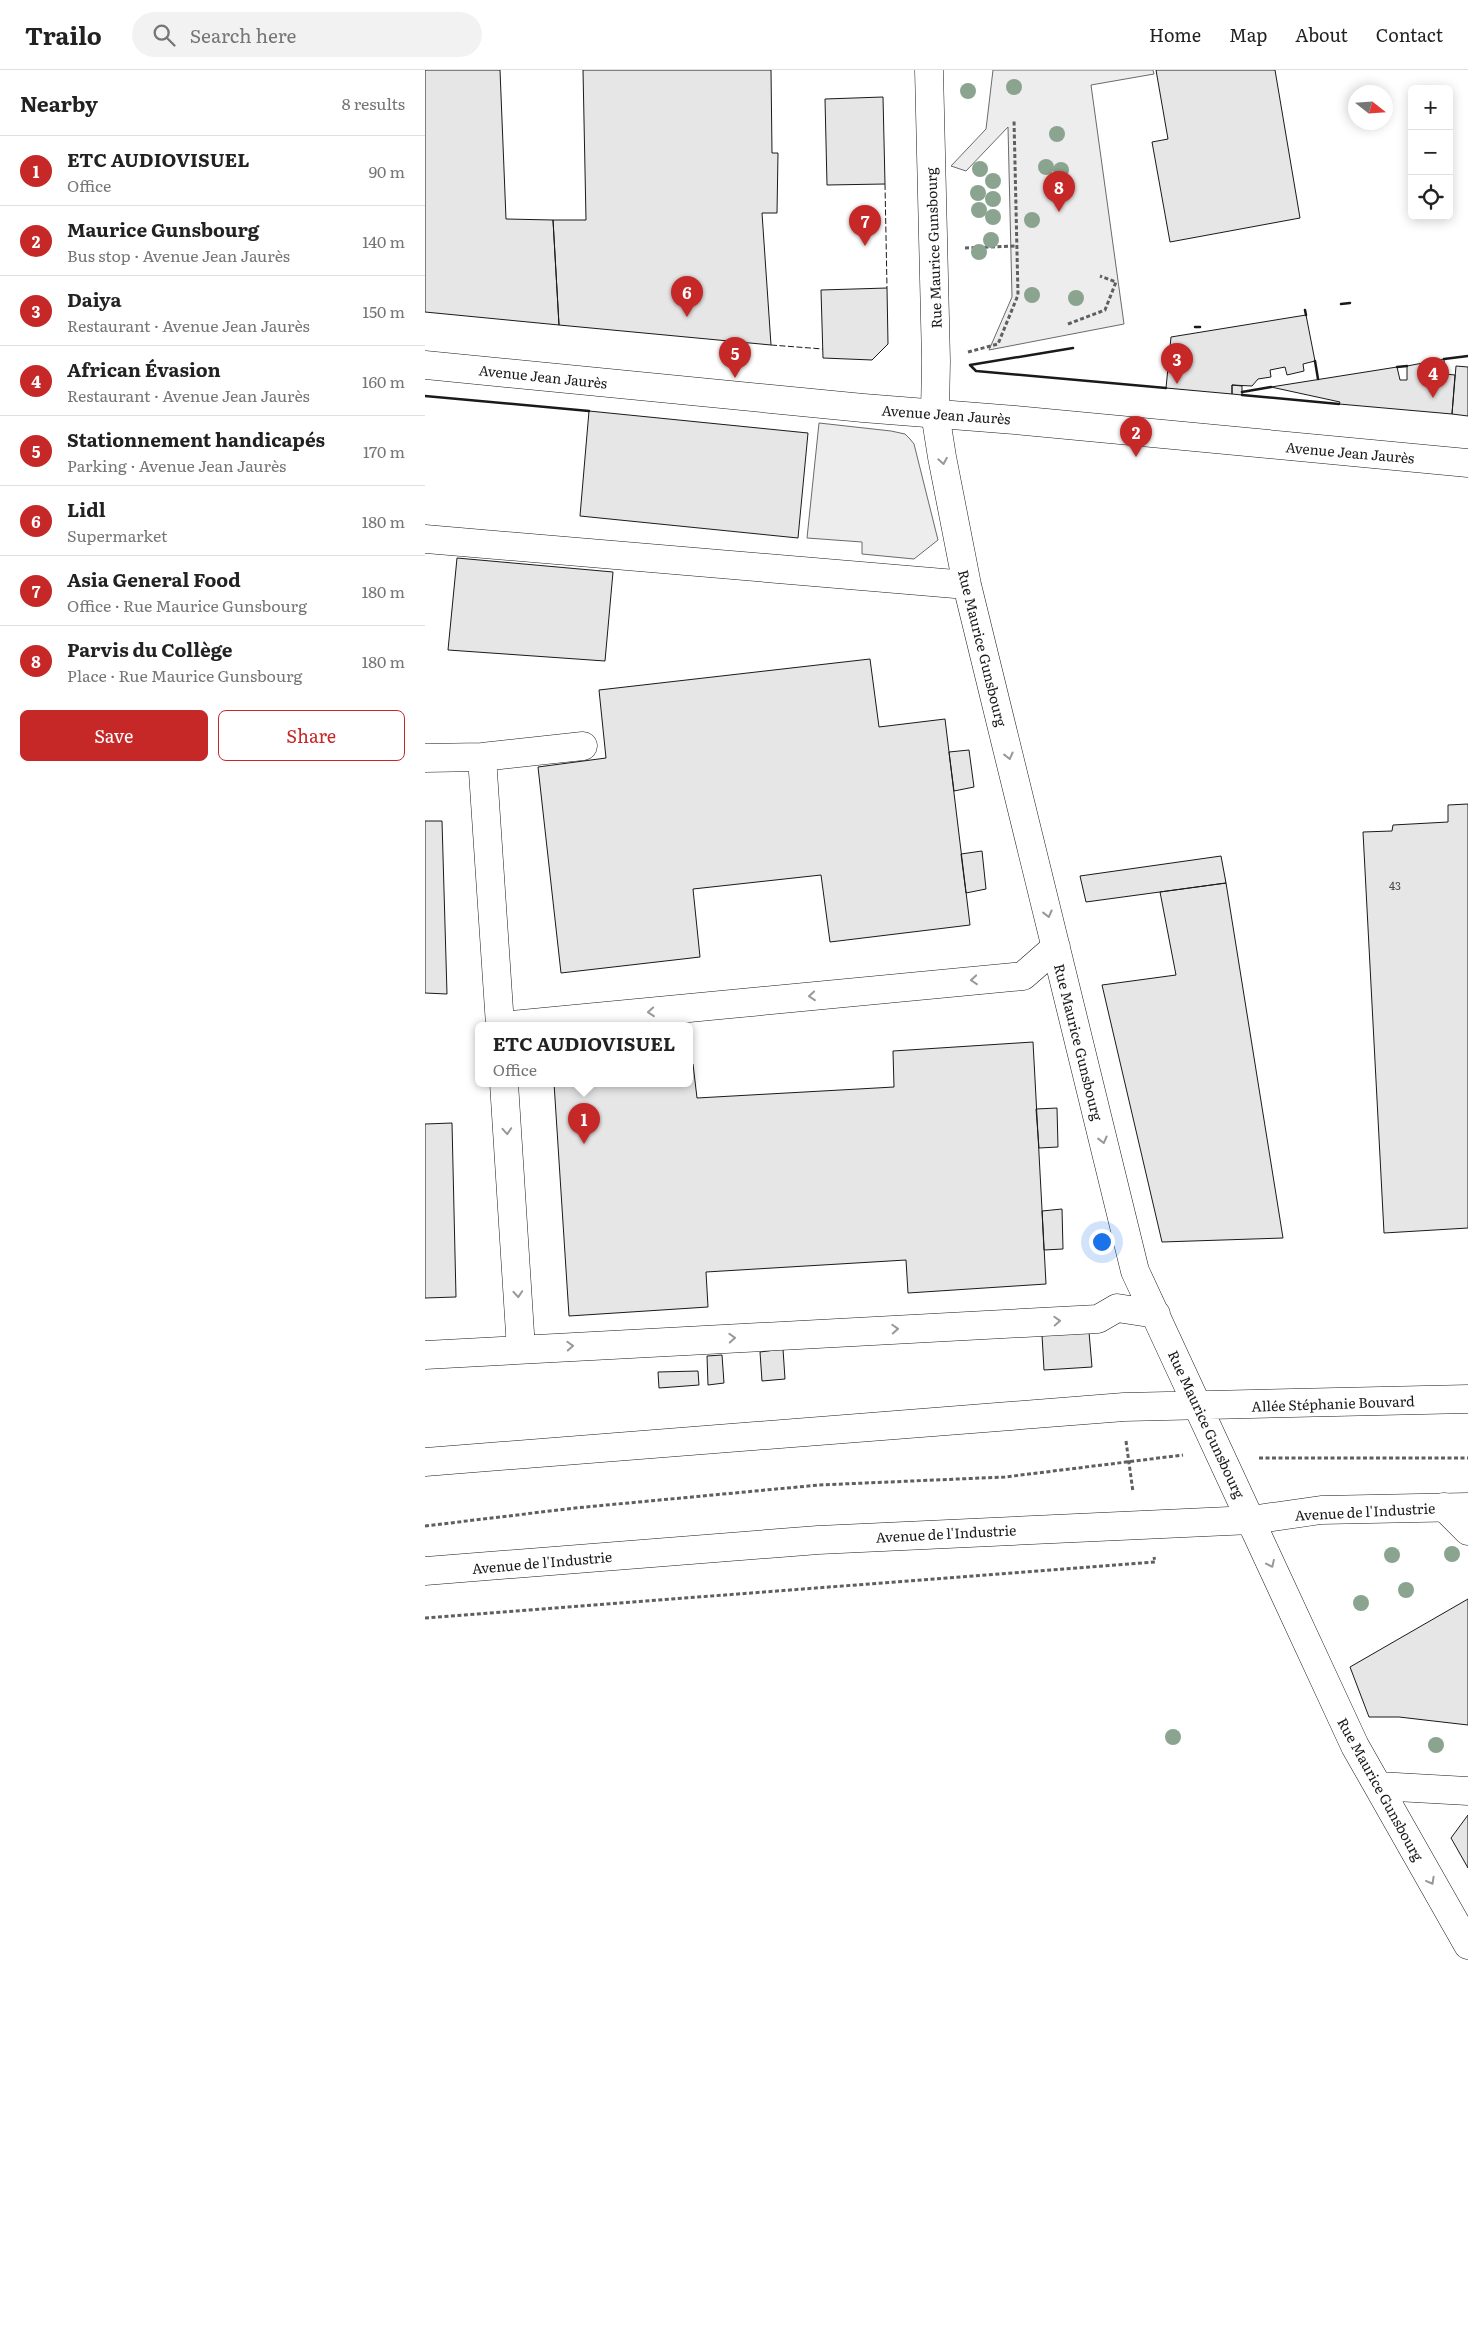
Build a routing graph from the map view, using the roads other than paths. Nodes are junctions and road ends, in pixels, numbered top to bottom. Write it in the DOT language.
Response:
graph roads {
  1 [pos="929,70"];
  2 [pos="425,365"];
  3 [pos="935,413"];
  4 [pos="1468,463"];
  5 [pos="425,539"];
  6 [pos="967,586"];
  7 [pos="583,746"];
  8 [pos="482,757"];
  9 [pos="425,758"];
  10 [pos="1056,947"];
  11 [pos="500,1022"];
  12 [pos="543,1022"];
  13 [pos="504,1087"];
  14 [pos="1156,1314"];
  15 [pos="521,1348"];
  16 [pos="425,1355"];
  17 [pos="1468,1399"];
  18 [pos="1198,1407"];
  19 [pos="425,1462"];
  20 [pos="1456,1507"];
  21 [pos="1251,1520"];
  22 [pos="1468,1531"];
  23 [pos="425,1571"];
  24 [pos="1378,1786"];
  25 [pos="1468,1791"];
  26 [pos="1468,1945"];
  1 -- 3 [label="street, Rue Maurice Gunsbourg"];
  2 -- 3 [label="street, Avenue Jean Jaurès"];
  3 -- 4 [label="street, Avenue Jean Jaurès"];
  3 -- 6 [label="street, Rue Maurice Gunsbourg, one-way"];
  5 -- 6 [label="street"];
  6 -- 10 [label="street, Rue Maurice Gunsbourg, one-way"];
  7 -- 8 [label="street"];
  8 -- 9 [label="street"];
  8 -- 11 [label="street"];
  10 -- 12 [label="street, one-way"];
  10 -- 14 [label="street, Rue Maurice Gunsbourg, one-way"];
  13 -- 15 [label="street, one-way"];
  15 -- 14 [label="street, one-way"];
  14 -- 18 [label="street, Rue Maurice Gunsbourg"];
  15 -- 16 [label="street"];
  17 -- 18 [label="street, Allée Stéphanie Bouvard"];
  18 -- 19 [label="street"];
  18 -- 21 [label="street, Rue Maurice Gunsbourg"];
  20 -- 21 [label="street, Avenue de l'Industrie"];
  20 -- 22 [label="street"];
  21 -- 23 [label="street, Avenue de l'Industrie"];
  21 -- 24 [label="street, Rue Maurice Gunsbourg, one-way"];
  24 -- 25 [label="street"];
  24 -- 26 [label="street, Rue Maurice Gunsbourg, one-way"];
}
